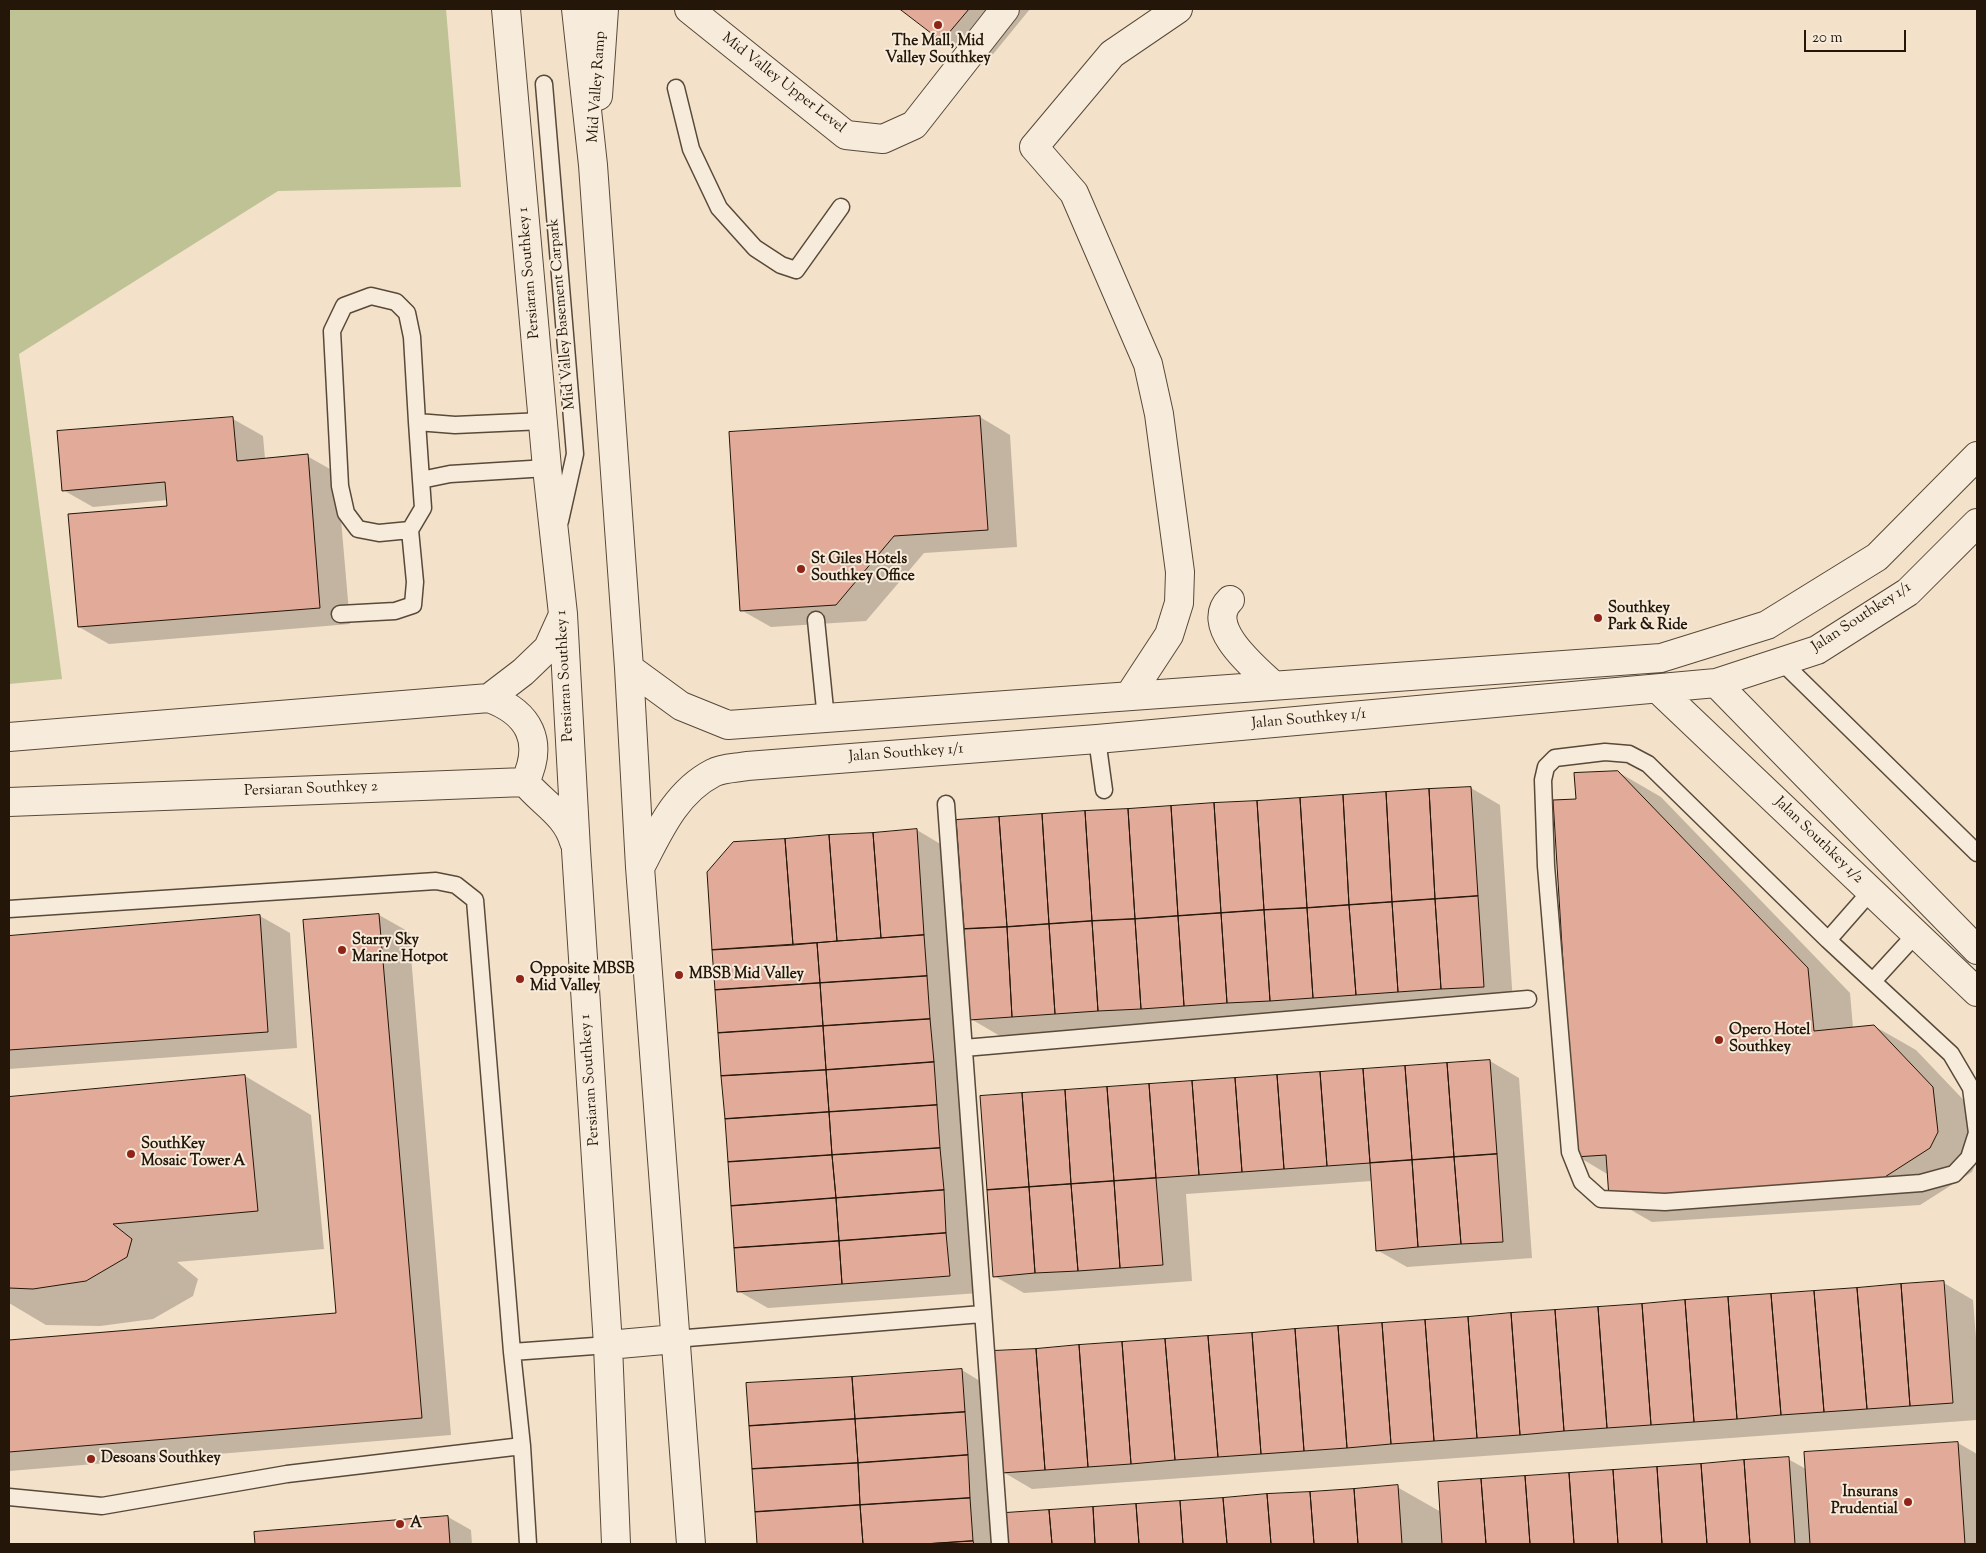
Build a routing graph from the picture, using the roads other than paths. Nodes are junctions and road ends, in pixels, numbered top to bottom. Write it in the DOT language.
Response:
graph roads {
  1 [pos="506,9"];
  2 [pos="576,9"];
  3 [pos="604,9"];
  4 [pos="689,9"];
  5 [pos="1005,9"];
  6 [pos="1178,9"];
  7 [pos="544,84"];
  8 [pos="676,88"];
  9 [pos="593,165"];
  10 [pos="841,207"];
  11 [pos="543,421"];
  12 [pos="417,422"];
  13 [pos="1977,456"];
  14 [pos="547,468"];
  15 [pos="421,480"];
  16 [pos="1977,523"];
  17 [pos="410,530"];
  18 [pos="555,543"];
  19 [pos="1230,600"];
  20 [pos="340,614"];
  21 [pos="563,614"];
  22 [pos="816,620"];
  23 [pos="1782,662"];
  24 [pos="629,668"];
  25 [pos="1716,683"];
  26 [pos="1273,685"];
  27 [pos="1659,690"];
  28 [pos="1129,696"];
  29 [pos="490,698"];
  30 [pos="826,719"];
  31 [pos="9,737"];
  32 [pos="1097,739"];
  33 [pos="525,782"];
  34 [pos="1104,790"];
  35 [pos="9,802"];
  36 [pos="946,804"];
  37 [pos="576,850"];
  38 [pos="1977,853"];
  39 [pos="640,867"];
  40 [pos="1871,891"];
  41 [pos="9,909"];
  42 [pos="1916,934"];
  43 [pos="1828,940"];
  44 [pos="1977,950"];
  45 [pos="1873,981"];
  46 [pos="1977,992"];
  47 [pos="1528,999"];
  48 [pos="964,1048"];
  49 [pos="982,1314"];
  50 [pos="675,1339"];
  51 [pos="608,1345"];
  52 [pos="512,1352"];
  53 [pos="522,1446"];
  54 [pos="9,1496"];
  55 [pos="528,1544"];
  56 [pos="616,1544"];
  57 [pos="692,1544"];
  58 [pos="1000,1544"];
  1 -- 11 [label="street, Persiaran Southkey 1"];
  2 -- 9 [label="street"];
  3 -- 9 [label="street, Mid Valley Ramp"];
  4 -- 5 [label="street, Mid Valley Upper Level"];
  6 -- 28 [label="street"];
  7 -- 18 [label="lane, Mid Valley Basement Carpark"];
  8 -- 10 [label="lane"];
  9 -- 24 [label="street"];
  11 -- 12 [label="lane"];
  11 -- 14 [label="street, Persiaran Southkey 1"];
  12 -- 15 [label="lane"];
  12 -- 17 [label="lane"];
  13 -- 26 [label="street"];
  14 -- 15 [label="lane"];
  14 -- 18 [label="street, Persiaran Southkey 1"];
  15 -- 17 [label="lane"];
  16 -- 23 [label="street, Jalan Southkey 1/1"];
  17 -- 20 [label="lane"];
  18 -- 21 [label="street, Persiaran Southkey 1"];
  19 -- 26 [label="street"];
  21 -- 29 [label="street"];
  21 -- 37 [label="street, Persiaran Southkey 1"];
  22 -- 30 [label="lane"];
  23 -- 25 [label="street, Jalan Southkey 1/1"];
  23 -- 38 [label="lane"];
  24 -- 30 [label="street"];
  24 -- 39 [label="street"];
  25 -- 27 [label="street, Jalan Southkey 1/1"];
  25 -- 44 [label="street"];
  26 -- 28 [label="street"];
  27 -- 32 [label="street, Jalan Southkey 1/1"];
  27 -- 40 [label="street, Jalan Southkey 1/2"];
  28 -- 30 [label="street"];
  29 -- 31 [label="street"];
  29 -- 33 [label="street"];
  32 -- 34 [label="lane"];
  32 -- 39 [label="street, Jalan Southkey 1/1"];
  33 -- 35 [label="street, Persiaran Southkey 2"];
  33 -- 37 [label="street"];
  36 -- 48 [label="lane"];
  37 -- 51 [label="street, Persiaran Southkey 1"];
  39 -- 50 [label="street"];
  40 -- 42 [label="street, Jalan Southkey 1/2"];
  40 -- 43 [label="lane"];
  41 -- 52 [label="lane"];
  42 -- 45 [label="lane"];
  42 -- 46 [label="street, Jalan Southkey 1/2"];
  43 -- 45 [label="lane"];
  43 -- 45 [label="lane"];
  47 -- 48 [label="lane"];
  48 -- 49 [label="lane"];
  49 -- 50 [label="lane"];
  49 -- 58 [label="lane"];
  50 -- 51 [label="street"];
  50 -- 57 [label="street"];
  51 -- 52 [label="lane"];
  51 -- 56 [label="street, Persiaran Southkey 1"];
  52 -- 53 [label="lane"];
  53 -- 54 [label="lane"];
  53 -- 55 [label="lane"];
}
